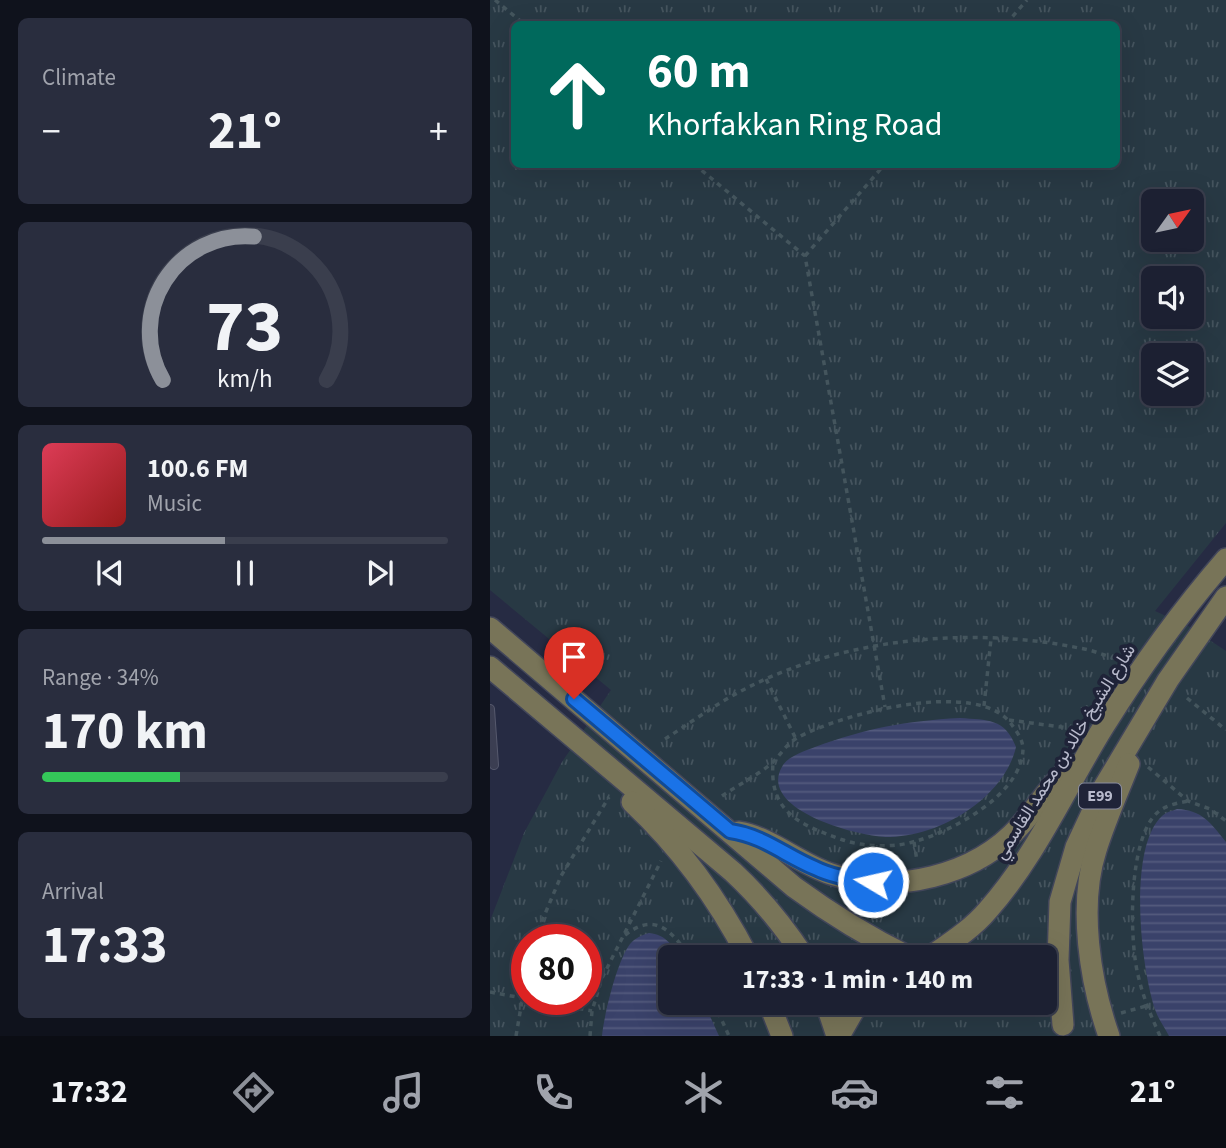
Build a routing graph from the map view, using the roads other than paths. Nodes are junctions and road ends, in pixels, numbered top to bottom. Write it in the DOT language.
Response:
graph roads {
  1 [pos="1226,559"];
  2 [pos="1226,597"];
  3 [pos="490,628"];
  4 [pos="490,667"];
  5 [pos="1168,680"];
  6 [pos="490,709"];
  7 [pos="552,719"];
  8 [pos="1084,759"];
  9 [pos="494,765"];
  10 [pos="730,831"];
  11 [pos="742,945"];
  12 [pos="796,945"];
  13 [pos="884,945"];
  14 [pos="946,945"];
  15 [pos="774,1015"];
  16 [pos="830,1015"];
  17 [pos="851,1015"];
  18 [pos="1055,1015"];
  19 [pos="1064,1030"];
  20 [pos="782,1036"];
  21 [pos="838,1036"];
  22 [pos="1109,1036"];
  1 -- 8 [label="highway, شارع الشيخ خالد بن محمد القاسمي / E99"];
  2 -- 5 [label="highway, E99"];
  3 -- 10 [label="highway"];
  4 -- 7 [label="highway"];
  5 -- 19 [label="highway, E99"];
  5 -- 22 [label="highway"];
  6 -- 9 [label="lane"];
  7 -- 11 [label="highway"];
  7 -- 12 [label="highway"];
  8 -- 10 [label="highway"];
  8 -- 14 [label="highway, شارع الشيخ خالد بن محمد القاسمي / E99"];
  10 -- 13 [label="highway"];
  15 -- 20 [label="highway"];
  16 -- 21 [label="highway"];
  17 -- 21 [label="highway"];
  18 -- 19 [label="highway"];
}
